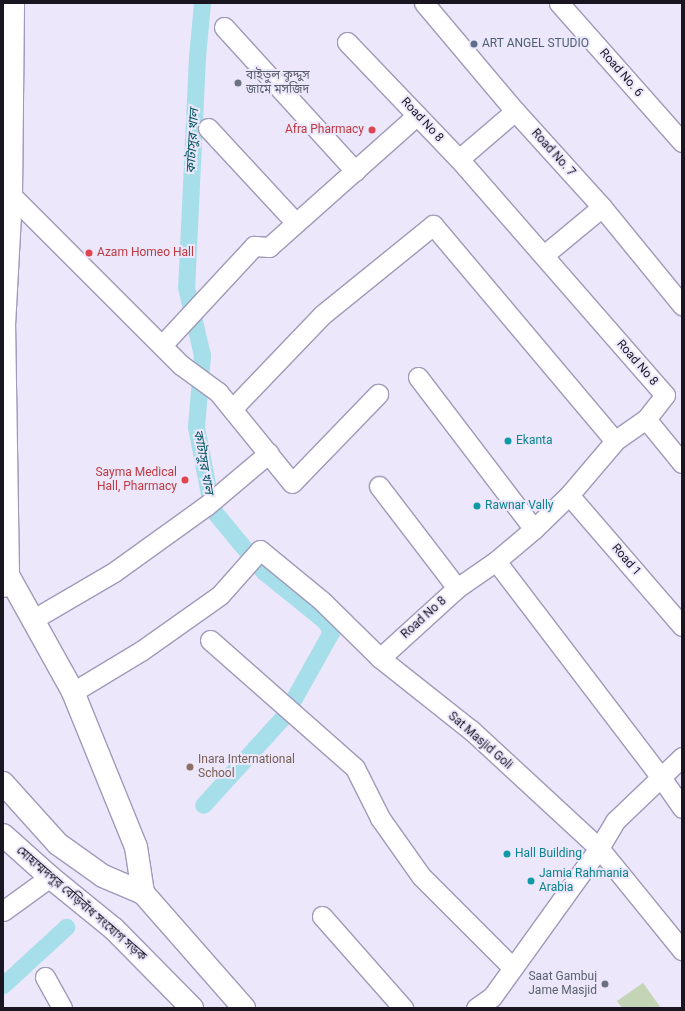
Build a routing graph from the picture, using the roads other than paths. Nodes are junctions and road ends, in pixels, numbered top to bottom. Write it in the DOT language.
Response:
graph roads {
  1 [pos="13,3"];
  2 [pos="424,3"];
  3 [pos="559,3"];
  4 [pos="224,27"];
  5 [pos="347,42"];
  6 [pos="515,111"];
  7 [pos="417,115"];
  8 [pos="208,128"];
  9 [pos="682,142"];
  10 [pos="458,159"];
  11 [pos="355,171"];
  12 [pos="12,196"];
  13 [pos="602,207"];
  14 [pos="296,223"];
  15 [pos="544,255"];
  16 [pos="682,304"];
  17 [pos="3,326"];
  18 [pos="163,344"];
  19 [pos="418,377"];
  20 [pos="378,394"];
  21 [pos="232,409"];
  22 [pos="646,419"];
  23 [pos="4,432"];
  24 [pos="615,441"];
  25 [pos="269,453"];
  26 [pos="682,463"];
  27 [pos="379,486"];
  28 [pos="569,495"];
  29 [pos="534,529"];
  30 [pos="496,562"];
  31 [pos="5,581"];
  32 [pos="457,588"];
  33 [pos="32,620"];
  34 [pos="682,626"];
  35 [pos="210,640"];
  36 [pos="380,658"];
  37 [pos="73,692"];
  38 [pos="682,757"];
  39 [pos="660,776"];
  40 [pos="3,784"];
  41 [pos="682,808"];
  42 [pos="3,835"];
  43 [pos="599,848"];
  44 [pos="50,877"];
  45 [pos="142,893"];
  46 [pos="3,911"];
  47 [pos="322,916"];
  48 [pos="682,950"];
  49 [pos="512,967"];
  50 [pos="45,977"];
  51 [pos="62,1008"];
  52 [pos="192,1008"];
  53 [pos="244,1008"];
  54 [pos="403,1008"];
  55 [pos="476,1008"];
  1 -- 12 [label="main road"];
  2 -- 6 [label="street, Road No. 7"];
  3 -- 9 [label="street, Road No. 6"];
  4 -- 11 [label="street"];
  5 -- 7 [label="street, Road No 8"];
  6 -- 10 [label="street"];
  6 -- 13 [label="street, Road No. 7"];
  7 -- 10 [label="street, Road No 8"];
  7 -- 11 [label="street"];
  8 -- 14 [label="street"];
  10 -- 15 [label="street, Road No 8"];
  11 -- 14 [label="street"];
  12 -- 17 [label="main road"];
  12 -- 18 [label="street"];
  13 -- 15 [label="street"];
  13 -- 16 [label="street, Road No. 7"];
  14 -- 18 [label="street"];
  15 -- 22 [label="street, Road No 8"];
  17 -- 23 [label="main road"];
  18 -- 21 [label="street"];
  19 -- 29 [label="street"];
  20 -- 25 [label="street"];
  21 -- 24 [label="street"];
  21 -- 25 [label="street"];
  22 -- 24 [label="street, Road No 8"];
  22 -- 26 [label="street"];
  23 -- 31 [label="main road"];
  24 -- 28 [label="street, Road No 8"];
  25 -- 33 [label="street"];
  27 -- 32 [label="street"];
  28 -- 29 [label="street, Road No 8"];
  28 -- 34 [label="street, Road 1"];
  29 -- 30 [label="street, Road No 8"];
  30 -- 32 [label="street, Road No 8"];
  30 -- 39 [label="street"];
  31 -- 33 [label="main road"];
  32 -- 36 [label="street, Road No 8"];
  33 -- 37 [label="main road"];
  35 -- 49 [label="street"];
  36 -- 37 [label="street, Sat Masjid Goli"];
  36 -- 43 [label="street, Sat Masjid Goli"];
  37 -- 45 [label="main road"];
  38 -- 39 [label="street"];
  39 -- 41 [label="street"];
  39 -- 43 [label="street"];
  40 -- 45 [label="main road"];
  42 -- 44 [label="main road, মোহাম্মদপুর বেড়িবাঁধ সংযোগ সড়ক"];
  43 -- 48 [label="street, Sat Masjid Goli"];
  43 -- 49 [label="street"];
  44 -- 46 [label="street"];
  44 -- 52 [label="main road, মোহাম্মদপুর বেড়িবাঁধ সংযোগ সড়ক"];
  45 -- 53 [label="main road"];
  47 -- 54 [label="street"];
  49 -- 55 [label="street"];
  50 -- 51 [label="street"];
}
